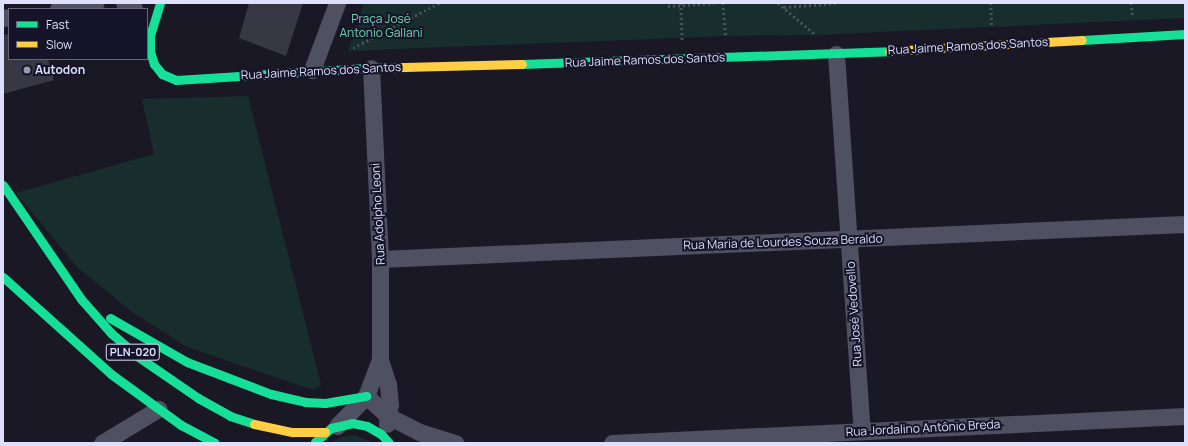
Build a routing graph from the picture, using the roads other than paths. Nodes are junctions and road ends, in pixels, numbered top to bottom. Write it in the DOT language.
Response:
graph roads {
  1 [pos="96,3"];
  2 [pos="160,3"];
  3 [pos="337,3"];
  4 [pos="64,8"];
  5 [pos="150,19"];
  6 [pos="1185,34"];
  7 [pos="836,54"];
  8 [pos="371,68"];
  9 [pos="312,70"];
  10 [pos="3,185"];
  11 [pos="1185,224"];
  12 [pos="849,239"];
  13 [pos="380,259"];
  14 [pos="3,277"];
  15 [pos="81,299"];
  16 [pos="380,360"];
  17 [pos="366,396"];
  18 [pos="158,409"];
  19 [pos="388,416"];
  20 [pos="1185,416"];
  21 [pos="331,429"];
  22 [pos="862,431"];
  23 [pos="385,438"];
  24 [pos="102,443"];
  25 [pos="215,443"];
  26 [pos="314,443"];
  27 [pos="455,443"];
  28 [pos="612,443"];
  1 -- 4 [label="street"];
  2 -- 5 [label="street, Rua Jaime Ramos dos Santos"];
  3 -- 9 [label="street"];
  5 -- 9 [label="street, Rua Jaime Ramos dos Santos"];
  6 -- 7 [label="street, Rua Jaime Ramos dos Santos"];
  7 -- 8 [label="street, Rua Jaime Ramos dos Santos"];
  7 -- 12 [label="street, Rua José Vedovello"];
  8 -- 9 [label="street, Rua Jaime Ramos dos Santos"];
  8 -- 13 [label="street, Rua Adolpho Leoni"];
  10 -- 15 [label="street, PLN-020"];
  11 -- 12 [label="street, Rua Maria de Lourdes Souza Beraldo"];
  12 -- 13 [label="street, Rua Maria de Lourdes Souza Beraldo"];
  12 -- 22 [label="street, Rua José Vedovello"];
  13 -- 16 [label="street, Rua Adolpho Leoni"];
  14 -- 18 [label="street, PLN-020"];
  15 -- 17 [label="street"];
  15 -- 21 [label="street, PLN-020"];
  16 -- 17 [label="street, Rua Adolpho Leoni"];
  16 -- 19 [label="street, Rua Adolpho Leoni"];
  17 -- 19 [label="street"];
  17 -- 21 [label="street, Rua Adolpho Leoni"];
  18 -- 24 [label="street"];
  18 -- 25 [label="street, PLN-020"];
  19 -- 23 [label="street, Rua Adolpho Leoni"];
  19 -- 27 [label="street"];
  20 -- 22 [label="street, Rua Jordalino Antônio Breda"];
  21 -- 23 [label="street, PLN-020"];
  21 -- 26 [label="street"];
  22 -- 28 [label="street, Rua Jordalino Antônio Breda"];
}
